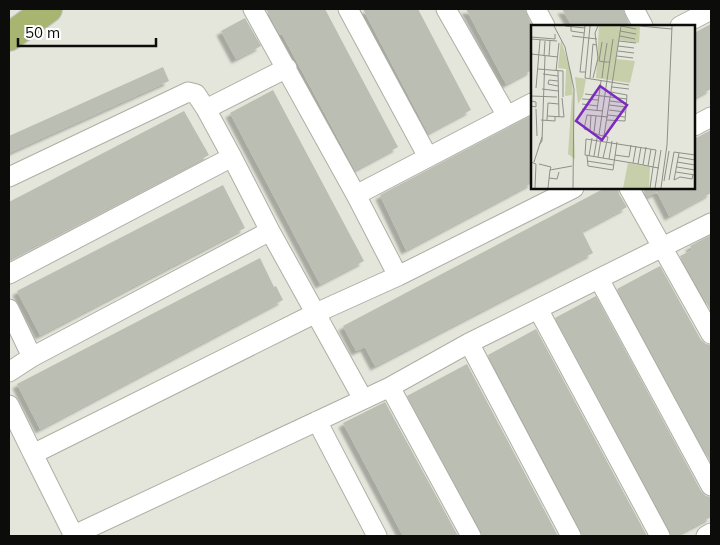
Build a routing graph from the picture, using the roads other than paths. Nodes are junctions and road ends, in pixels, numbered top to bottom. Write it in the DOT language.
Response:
graph roads {
  1 [pos="48,9"];
  2 [pos="253,9"];
  3 [pos="348,9"];
  4 [pos="446,9"];
  5 [pos="536,9"];
  6 [pos="634,9"];
  7 [pos="711,10"];
  8 [pos="544,25"];
  9 [pos="642,25"];
  10 [pos="682,25"];
  11 [pos="9,37"];
  12 [pos="287,68"];
  13 [pos="531,104"];
  14 [pos="206,110"];
  15 [pos="507,116"];
  16 [pos="711,117"];
  17 [pos="695,125"];
  18 [pos="232,157"];
  19 [pos="428,158"];
  20 [pos="9,177"];
  21 [pos="572,189"];
  22 [pos="630,189"];
  23 [pos="356,195"];
  24 [pos="711,223"];
  25 [pos="270,231"];
  26 [pos="663,248"];
  27 [pos="9,274"];
  28 [pos="398,276"];
  29 [pos="599,279"];
  30 [pos="9,309"];
  31 [pos="538,309"];
  32 [pos="316,314"];
  33 [pos="711,334"];
  34 [pos="469,343"];
  35 [pos="32,357"];
  36 [pos="9,372"];
  37 [pos="390,387"];
  38 [pos="363,399"];
  39 [pos="9,405"];
  40 [pos="317,421"];
  41 [pos="33,454"];
  42 [pos="711,486"];
  43 [pos="711,533"];
  44 [pos="74,536"];
  45 [pos="377,536"];
  46 [pos="470,536"];
  47 [pos="571,536"];
  48 [pos="660,536"];
  49 [pos="706,536"];
  1 -- 11 [label="highway"];
  2 -- 12 [label="street"];
  3 -- 19 [label="street"];
  4 -- 15 [label="street"];
  5 -- 8 [label="street"];
  6 -- 9 [label="street"];
  7 -- 10 [label="street"];
  12 -- 14 [label="street"];
  12 -- 23 [label="street"];
  13 -- 15 [label="street"];
  14 -- 18 [label="street"];
  14 -- 20 [label="street"];
  15 -- 19 [label="street"];
  16 -- 17 [label="street"];
  18 -- 25 [label="street"];
  18 -- 27 [label="street"];
  19 -- 23 [label="street"];
  21 -- 28 [label="street"];
  22 -- 26 [label="street"];
  23 -- 28 [label="street"];
  24 -- 26 [label="street"];
  25 -- 32 [label="street"];
  25 -- 35 [label="street"];
  26 -- 29 [label="street"];
  26 -- 33 [label="street"];
  28 -- 32 [label="street"];
  29 -- 31 [label="street"];
  29 -- 42 [label="street"];
  30 -- 35 [label="street"];
  31 -- 34 [label="street"];
  31 -- 48 [label="street"];
  32 -- 38 [label="street"];
  32 -- 41 [label="street"];
  34 -- 37 [label="street"];
  34 -- 47 [label="street"];
  35 -- 36 [label="street"];
  37 -- 38 [label="street"];
  37 -- 46 [label="street"];
  38 -- 40 [label="street"];
  39 -- 41 [label="street"];
  40 -- 44 [label="street"];
  40 -- 45 [label="street"];
  41 -- 44 [label="street"];
  43 -- 49 [label="street"];
}
